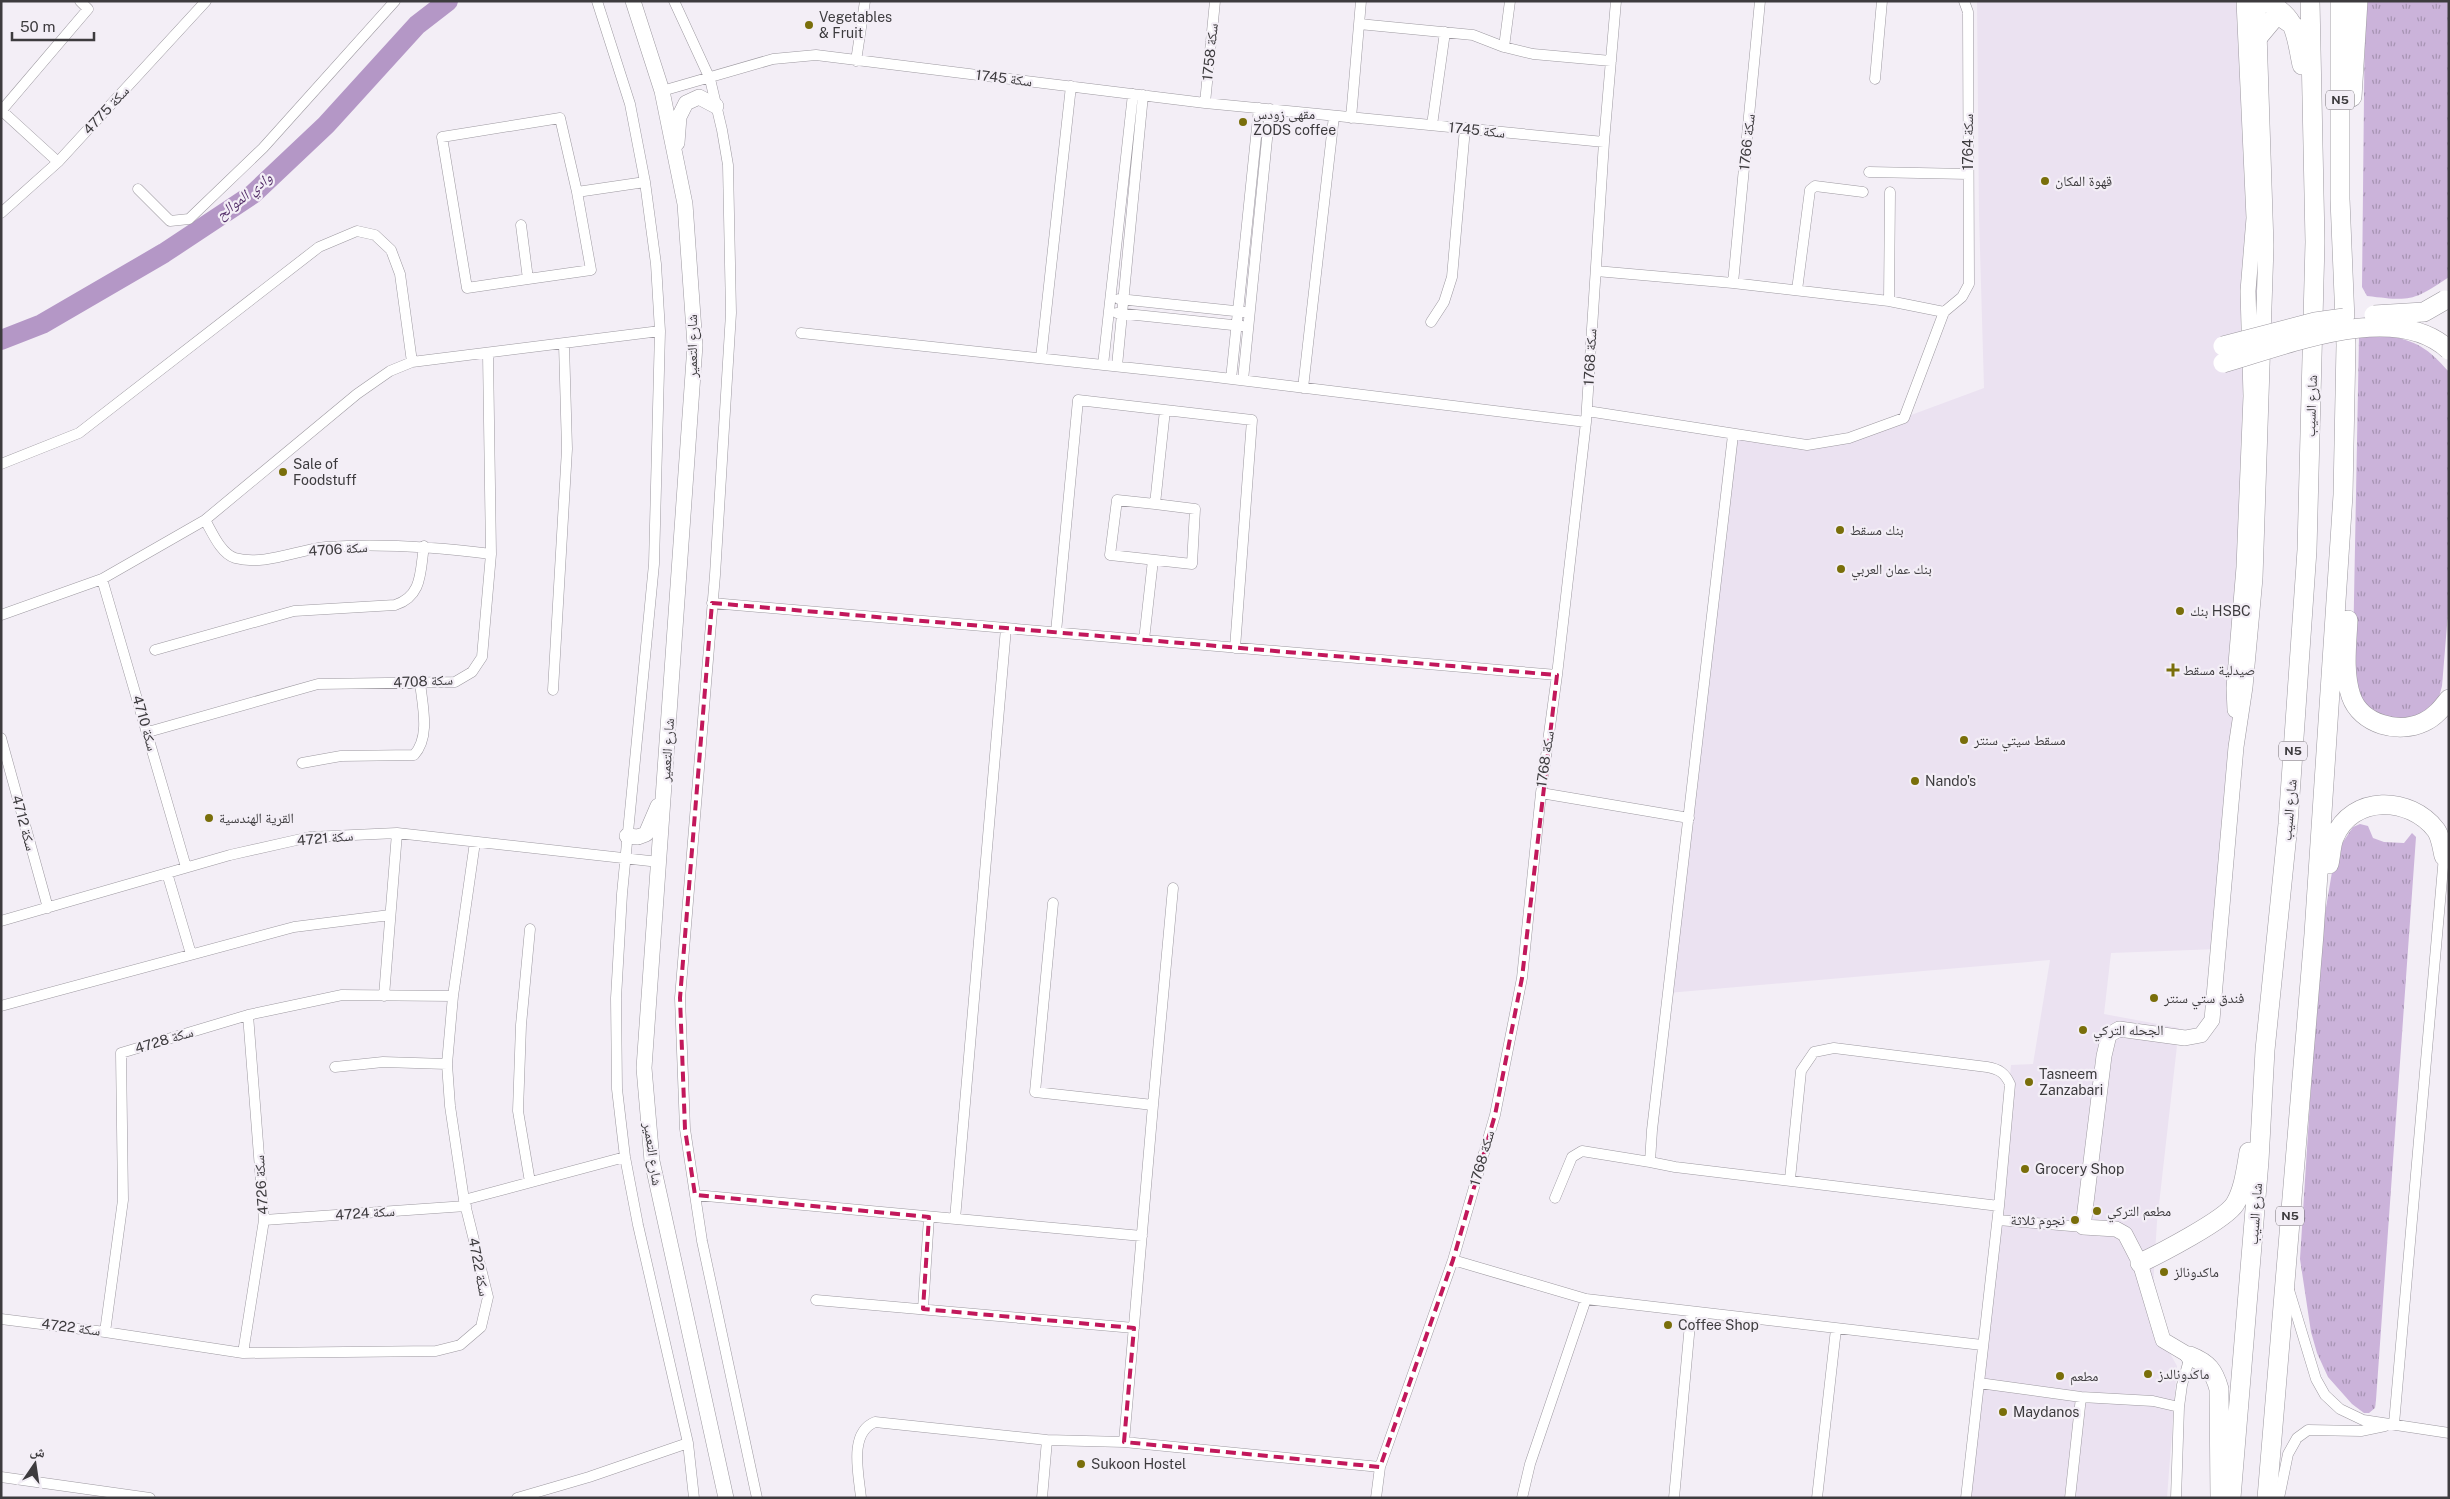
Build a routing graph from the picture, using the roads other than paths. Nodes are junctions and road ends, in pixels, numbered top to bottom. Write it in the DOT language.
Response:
graph roads {
  1 [pos="80,1"];
  2 [pos="206,1"];
  3 [pos="395,1"];
  4 [pos="597,1"];
  5 [pos="633,1"];
  6 [pos="674,1"];
  7 [pos="864,1"];
  8 [pos="1215,1"];
  9 [pos="1361,1"];
  10 [pos="1510,1"];
  11 [pos="1616,1"];
  12 [pos="1760,1"];
  13 [pos="1882,1"];
  14 [pos="1964,1"];
  15 [pos="2244,1"];
  16 [pos="2258,1"];
  17 [pos="2265,1"];
  18 [pos="2310,1"];
  19 [pos="2340,1"];
  20 [pos="2358,1"];
  21 [pos="1359,24"];
  22 [pos="2294,26"];
  23 [pos="1445,32"];
  24 [pos="2259,36"];
  25 [pos="1504,47"];
  26 [pos="856,60"];
  27 [pos="1611,62"];
  28 [pos="710,79"];
  29 [pos="1875,79"];
  30 [pos="1071,86"];
  31 [pos="662,91"];
  32 [pos="1138,95"];
  33 [pos="1205,103"];
  34 [pos="2311,104"];
  35 [pos="716,106"];
  36 [pos="1265,109"];
  37 [pos="1,110"];
  38 [pos="1334,116"];
  39 [pos="1351,118"];
  40 [pos="1432,125"];
  41 [pos="1465,128"];
  42 [pos="1604,142"];
  43 [pos="676,160"];
  44 [pos="58,162"];
  45 [pos="1869,172"];
  46 [pos="1968,174"];
  47 [pos="645,182"];
  48 [pos="138,189"];
  49 [pos="577,192"];
  50 [pos="1864,192"];
  51 [pos="1890,192"];
  52 [pos="2340,199"];
  53 [pos="1,213"];
  54 [pos="521,225"];
  55 [pos="1596,271"];
  56 [pos="528,280"];
  57 [pos="1733,283"];
  58 [pos="1797,290"];
  59 [pos="1110,298"];
  60 [pos="2447,298"];
  61 [pos="1124,300"];
  62 [pos="1889,301"];
  63 [pos="1238,311"];
  64 [pos="1109,312"];
  65 [pos="1944,312"];
  66 [pos="1250,313"];
  67 [pos="1122,314"];
  68 [pos="1430,322"];
  69 [pos="1236,326"];
  70 [pos="1248,327"];
  71 [pos="660,331"];
  72 [pos="801,333"];
  73 [pos="564,344"];
  74 [pos="2449,350"];
  75 [pos="488,354"];
  76 [pos="1041,358"];
  77 [pos="412,362"];
  78 [pos="1103,365"];
  79 [pos="1117,366"];
  80 [pos="1231,379"];
  81 [pos="1242,380"];
  82 [pos="1303,388"];
  83 [pos="1166,410"];
  84 [pos="1587,417"];
  85 [pos="1733,435"];
  86 [pos="1,464"];
  87 [pos="2343,495"];
  88 [pos="1155,504"];
  89 [pos="205,520"];
  90 [pos="424,546"];
  91 [pos="491,554"];
  92 [pos="1153,560"];
  93 [pos="102,578"];
  94 [pos="712,603"];
  95 [pos="1,615"];
  96 [pos="1006,628"];
  97 [pos="1056,632"];
  98 [pos="1144,640"];
  99 [pos="1235,648"];
  100 [pos="154,650"];
  101 [pos="1557,676"];
  102 [pos="420,682"];
  103 [pos="553,690"];
  104 [pos="2449,699"];
  105 [pos="148,732"];
  106 [pos="1,738"];
  107 [pos="2236,747"];
  108 [pos="302,763"];
  109 [pos="5,769"];
  110 [pos="1540,793"];
  111 [pos="663,798"];
  112 [pos="1689,818"];
  113 [pos="397,833"];
  114 [pos="627,836"];
  115 [pos="475,842"];
  116 [pos="2444,856"];
  117 [pos="625,859"];
  118 [pos="659,862"];
  119 [pos="186,868"];
  120 [pos="167,873"];
  121 [pos="1174,888"];
  122 [pos="1052,903"];
  123 [pos="48,908"];
  124 [pos="390,915"];
  125 [pos="1,922"];
  126 [pos="530,929"];
  127 [pos="2314,934"];
  128 [pos="191,954"];
  129 [pos="384,996"];
  130 [pos="454,996"];
  131 [pos="1,1006"];
  132 [pos="248,1015"];
  133 [pos="2265,1050"];
  134 [pos="447,1064"];
  135 [pos="335,1067"];
  136 [pos="1153,1105"];
  137 [pos="625,1158"];
  138 [pos="1650,1162"];
  139 [pos="1790,1179"];
  140 [pos="530,1182"];
  141 [pos="695,1195"];
  142 [pos="1555,1198"];
  143 [pos="465,1203"];
  144 [pos="1999,1206"];
  145 [pos="929,1217"];
  146 [pos="955,1219"];
  147 [pos="264,1220"];
  148 [pos="1998,1220"];
  149 [pos="2084,1227"];
  150 [pos="1142,1236"];
  151 [pos="1453,1260"];
  152 [pos="2140,1263"];
  153 [pos="2284,1275"];
  154 [pos="1586,1299"];
  155 [pos="816,1300"];
  156 [pos="923,1309"];
  157 [pos="1691,1313"];
  158 [pos="1,1319"];
  159 [pos="1134,1328"];
  160 [pos="1836,1329"];
  161 [pos="105,1332"];
  162 [pos="1982,1345"];
  163 [pos="243,1353"];
  164 [pos="2190,1356"];
  165 [pos="1979,1383"];
  166 [pos="2081,1397"];
  167 [pos="2180,1407"];
  168 [pos="2394,1424"];
  169 [pos="2449,1433"];
  170 [pos="1047,1440"];
  171 [pos="1124,1442"];
  172 [pos="688,1443"];
  173 [pos="1380,1467"];
  174 [pos="1,1478"];
  175 [pos="89,1494"];
  176 [pos="150,1498"];
  177 [pos="517,1498"];
  178 [pos="694,1498"];
  179 [pos="726,1498"];
  180 [pos="757,1498"];
  181 [pos="861,1498"];
  182 [pos="1042,1498"];
  183 [pos="1376,1498"];
  184 [pos="1522,1498"];
  185 [pos="1674,1498"];
  186 [pos="1817,1498"];
  187 [pos="1966,1498"];
  188 [pos="2070,1498"];
  189 [pos="2176,1498"];
  190 [pos="2220,1498"];
  191 [pos="2231,1498"];
  192 [pos="2268,1498"];
  193 [pos="2279,1498"];
  1 -- 37 [label="street"];
  2 -- 44 [label="street, سكة 4775"];
  3 -- 48 [label="street"];
  4 -- 47 [label="street"];
  5 -- 31 [label="street, شارع التعمير"];
  6 -- 28 [label="street"];
  7 -- 26 [label="street"];
  8 -- 33 [label="street, سكة 1758"];
  9 -- 21 [label="street"];
  10 -- 25 [label="street"];
  11 -- 27 [label="street, سكة 1768"];
  12 -- 57 [label="street, سكة 1766"];
  13 -- 29 [label="street"];
  14 -- 46 [label="street, سكة 1764"];
  15 -- 107 [label="street"];
  16 -- 24 [label="street"];
  17 -- 22 [label="highway"];
  18 -- 34 [label="highway, شارع السيب / N5"];
  19 -- 52 [label="highway, N5"];
  20 -- 52 [label="highway"];
  21 -- 23 [label="street"];
  21 -- 39 [label="street"];
  22 -- 24 [label="highway"];
  22 -- 34 [label="highway"];
  23 -- 25 [label="street"];
  23 -- 40 [label="street"];
  24 -- 107 [label="street"];
  25 -- 27 [label="street"];
  26 -- 28 [label="street, سكة 1745"];
  26 -- 30 [label="street, سكة 1745"];
  27 -- 42 [label="street, سكة 1768"];
  28 -- 31 [label="street, سكة 1745"];
  28 -- 35 [label="street"];
  30 -- 32 [label="street, سكة 1745"];
  30 -- 76 [label="street"];
  31 -- 43 [label="street, شارع التعمير"];
  32 -- 33 [label="street, سكة 1745"];
  32 -- 59 [label="street"];
  32 -- 61 [label="street"];
  33 -- 36 [label="street, سكة 1745"];
  34 -- 133 [label="highway, شارع السيب / N5"];
  35 -- 43 [label="street"];
  35 -- 94 [label="street"];
  36 -- 38 [label="street, سكة 1745"];
  36 -- 63 [label="street"];
  36 -- 66 [label="street"];
  37 -- 44 [label="street"];
  38 -- 39 [label="street, سكة 1745"];
  38 -- 82 [label="street"];
  39 -- 40 [label="street, سكة 1745"];
  40 -- 41 [label="street, سكة 1745"];
  41 -- 42 [label="street, سكة 1745"];
  41 -- 68 [label="street"];
  42 -- 55 [label="street, سكة 1768"];
  43 -- 111 [label="street, شارع التعمير"];
  44 -- 53 [label="street, سكة 4775"];
  45 -- 46 [label="street"];
  46 -- 65 [label="street, سكة 1764"];
  47 -- 49 [label="street"];
  47 -- 71 [label="street"];
  49 -- 56 [label="street"];
  49 -- 56 [label="street"];
  50 -- 58 [label="street"];
  51 -- 62 [label="street"];
  52 -- 87 [label="highway, N5"];
  54 -- 56 [label="street"];
  55 -- 57 [label="street"];
  55 -- 84 [label="street, سكة 1768"];
  57 -- 58 [label="street"];
  58 -- 62 [label="street"];
  59 -- 61 [label="street"];
  59 -- 64 [label="street"];
  60 -- 74 [label="highway, bridge"];
  61 -- 63 [label="street"];
  61 -- 67 [label="street"];
  62 -- 65 [label="street"];
  63 -- 66 [label="street"];
  63 -- 69 [label="street"];
  64 -- 67 [label="street"];
  64 -- 78 [label="street"];
  65 -- 85 [label="street"];
  66 -- 70 [label="street"];
  67 -- 69 [label="street"];
  67 -- 79 [label="street"];
  69 -- 70 [label="street"];
  69 -- 80 [label="street"];
  70 -- 81 [label="street"];
  71 -- 73 [label="street"];
  71 -- 114 [label="street"];
  72 -- 76 [label="street"];
  73 -- 75 [label="street"];
  73 -- 103 [label="street"];
  75 -- 77 [label="street"];
  75 -- 91 [label="street, سكة 4708"];
  76 -- 78 [label="street"];
  77 -- 86 [label="street"];
  77 -- 89 [label="street"];
  78 -- 79 [label="street"];
  79 -- 80 [label="street"];
  80 -- 81 [label="street"];
  81 -- 82 [label="street"];
  82 -- 84 [label="street"];
  83 -- 88 [label="street"];
  83 -- 97 [label="street"];
  83 -- 99 [label="street"];
  84 -- 85 [label="street"];
  84 -- 101 [label="street, سكة 1768"];
  85 -- 112 [label="street"];
  87 -- 104 [label="highway"];
  87 -- 127 [label="highway, N5"];
  88 -- 92 [label="street"];
  88 -- 92 [label="street"];
  89 -- 90 [label="street, سكة 4706"];
  89 -- 93 [label="street"];
  90 -- 91 [label="street, سكة 4706"];
  90 -- 100 [label="street"];
  91 -- 102 [label="street, سكة 4708"];
  92 -- 98 [label="street"];
  93 -- 95 [label="street"];
  93 -- 105 [label="street, سكة 4710"];
  94 -- 96 [label="street"];
  94 -- 141 [label="street"];
  96 -- 97 [label="street"];
  96 -- 146 [label="street"];
  97 -- 98 [label="street"];
  98 -- 99 [label="street"];
  99 -- 101 [label="street"];
  101 -- 110 [label="street, سكة 1768"];
  102 -- 105 [label="street, سكة 4708"];
  102 -- 108 [label="street"];
  105 -- 119 [label="street, سكة 4710"];
  106 -- 109 [label="street, سكة 4712"];
  107 -- 149 [label="street"];
  109 -- 123 [label="street, سكة 4712"];
  110 -- 112 [label="street"];
  110 -- 151 [label="street, سكة 1768"];
  111 -- 114 [label="street"];
  111 -- 118 [label="street, شارع التعمير"];
  112 -- 138 [label="street"];
  113 -- 115 [label="street, سكة 4721"];
  113 -- 119 [label="street, سكة 4721"];
  113 -- 124 [label="street"];
  114 -- 117 [label="street"];
  115 -- 117 [label="street, سكة 4721"];
  115 -- 130 [label="street, سكة 4722"];
  116 -- 127 [label="highway"];
  116 -- 168 [label="street"];
  117 -- 118 [label="street, سكة 4721"];
  117 -- 137 [label="street"];
  118 -- 179 [label="street, شارع التعمير"];
  119 -- 120 [label="street, سكة 4721"];
  120 -- 123 [label="street, سكة 4721"];
  120 -- 128 [label="street"];
  121 -- 136 [label="street"];
  122 -- 136 [label="street"];
  123 -- 125 [label="street, سكة 4721"];
  124 -- 128 [label="street"];
  124 -- 129 [label="street"];
  126 -- 140 [label="street"];
  127 -- 153 [label="highway, N5"];
  128 -- 131 [label="street"];
  129 -- 130 [label="street, سكة 4728"];
  129 -- 132 [label="street, سكة 4728"];
  130 -- 134 [label="street, سكة 4722"];
  132 -- 147 [label="street, سكة 4726"];
  132 -- 161 [label="street, سكة 4728"];
  133 -- 152 [label="highway"];
  133 -- 191 [label="highway, شارع السيب / N5"];
  134 -- 135 [label="street"];
  134 -- 143 [label="street, سكة 4722"];
  136 -- 150 [label="street"];
  137 -- 140 [label="street, سكة 4724"];
  137 -- 172 [label="street"];
  138 -- 139 [label="street"];
  138 -- 142 [label="street"];
  139 -- 144 [label="street"];
  139 -- 144 [label="street"];
  140 -- 143 [label="street, سكة 4724"];
  141 -- 145 [label="street"];
  141 -- 180 [label="street"];
  143 -- 147 [label="street, سكة 4724"];
  143 -- 163 [label="street, سكة 4722"];
  144 -- 148 [label="street"];
  145 -- 146 [label="street"];
  145 -- 156 [label="street"];
  146 -- 150 [label="street"];
  147 -- 163 [label="street, سكة 4726"];
  148 -- 149 [label="street"];
  148 -- 162 [label="street"];
  149 -- 152 [label="street"];
  150 -- 159 [label="street"];
  151 -- 154 [label="street"];
  151 -- 173 [label="street, سكة 1768"];
  152 -- 164 [label="street"];
  153 -- 168 [label="street"];
  153 -- 192 [label="highway, N5"];
  154 -- 157 [label="street"];
  154 -- 184 [label="street"];
  155 -- 156 [label="street"];
  156 -- 159 [label="street"];
  157 -- 160 [label="street"];
  157 -- 185 [label="street"];
  158 -- 161 [label="street, سكة 4722"];
  159 -- 171 [label="street"];
  160 -- 162 [label="street"];
  160 -- 186 [label="street"];
  161 -- 163 [label="street, سكة 4722"];
  162 -- 165 [label="street"];
  164 -- 167 [label="street"];
  164 -- 190 [label="highway"];
  165 -- 166 [label="street"];
  165 -- 187 [label="street"];
  166 -- 167 [label="street"];
  166 -- 188 [label="street"];
  167 -- 189 [label="street"];
  168 -- 169 [label="street"];
  168 -- 193 [label="street"];
  170 -- 171 [label="street"];
  170 -- 181 [label="street"];
  170 -- 182 [label="street"];
  171 -- 173 [label="street"];
  172 -- 177 [label="street"];
  172 -- 178 [label="street"];
  173 -- 183 [label="street, سكة 1768"];
  174 -- 175 [label="street"];
  175 -- 176 [label="street"];
}
